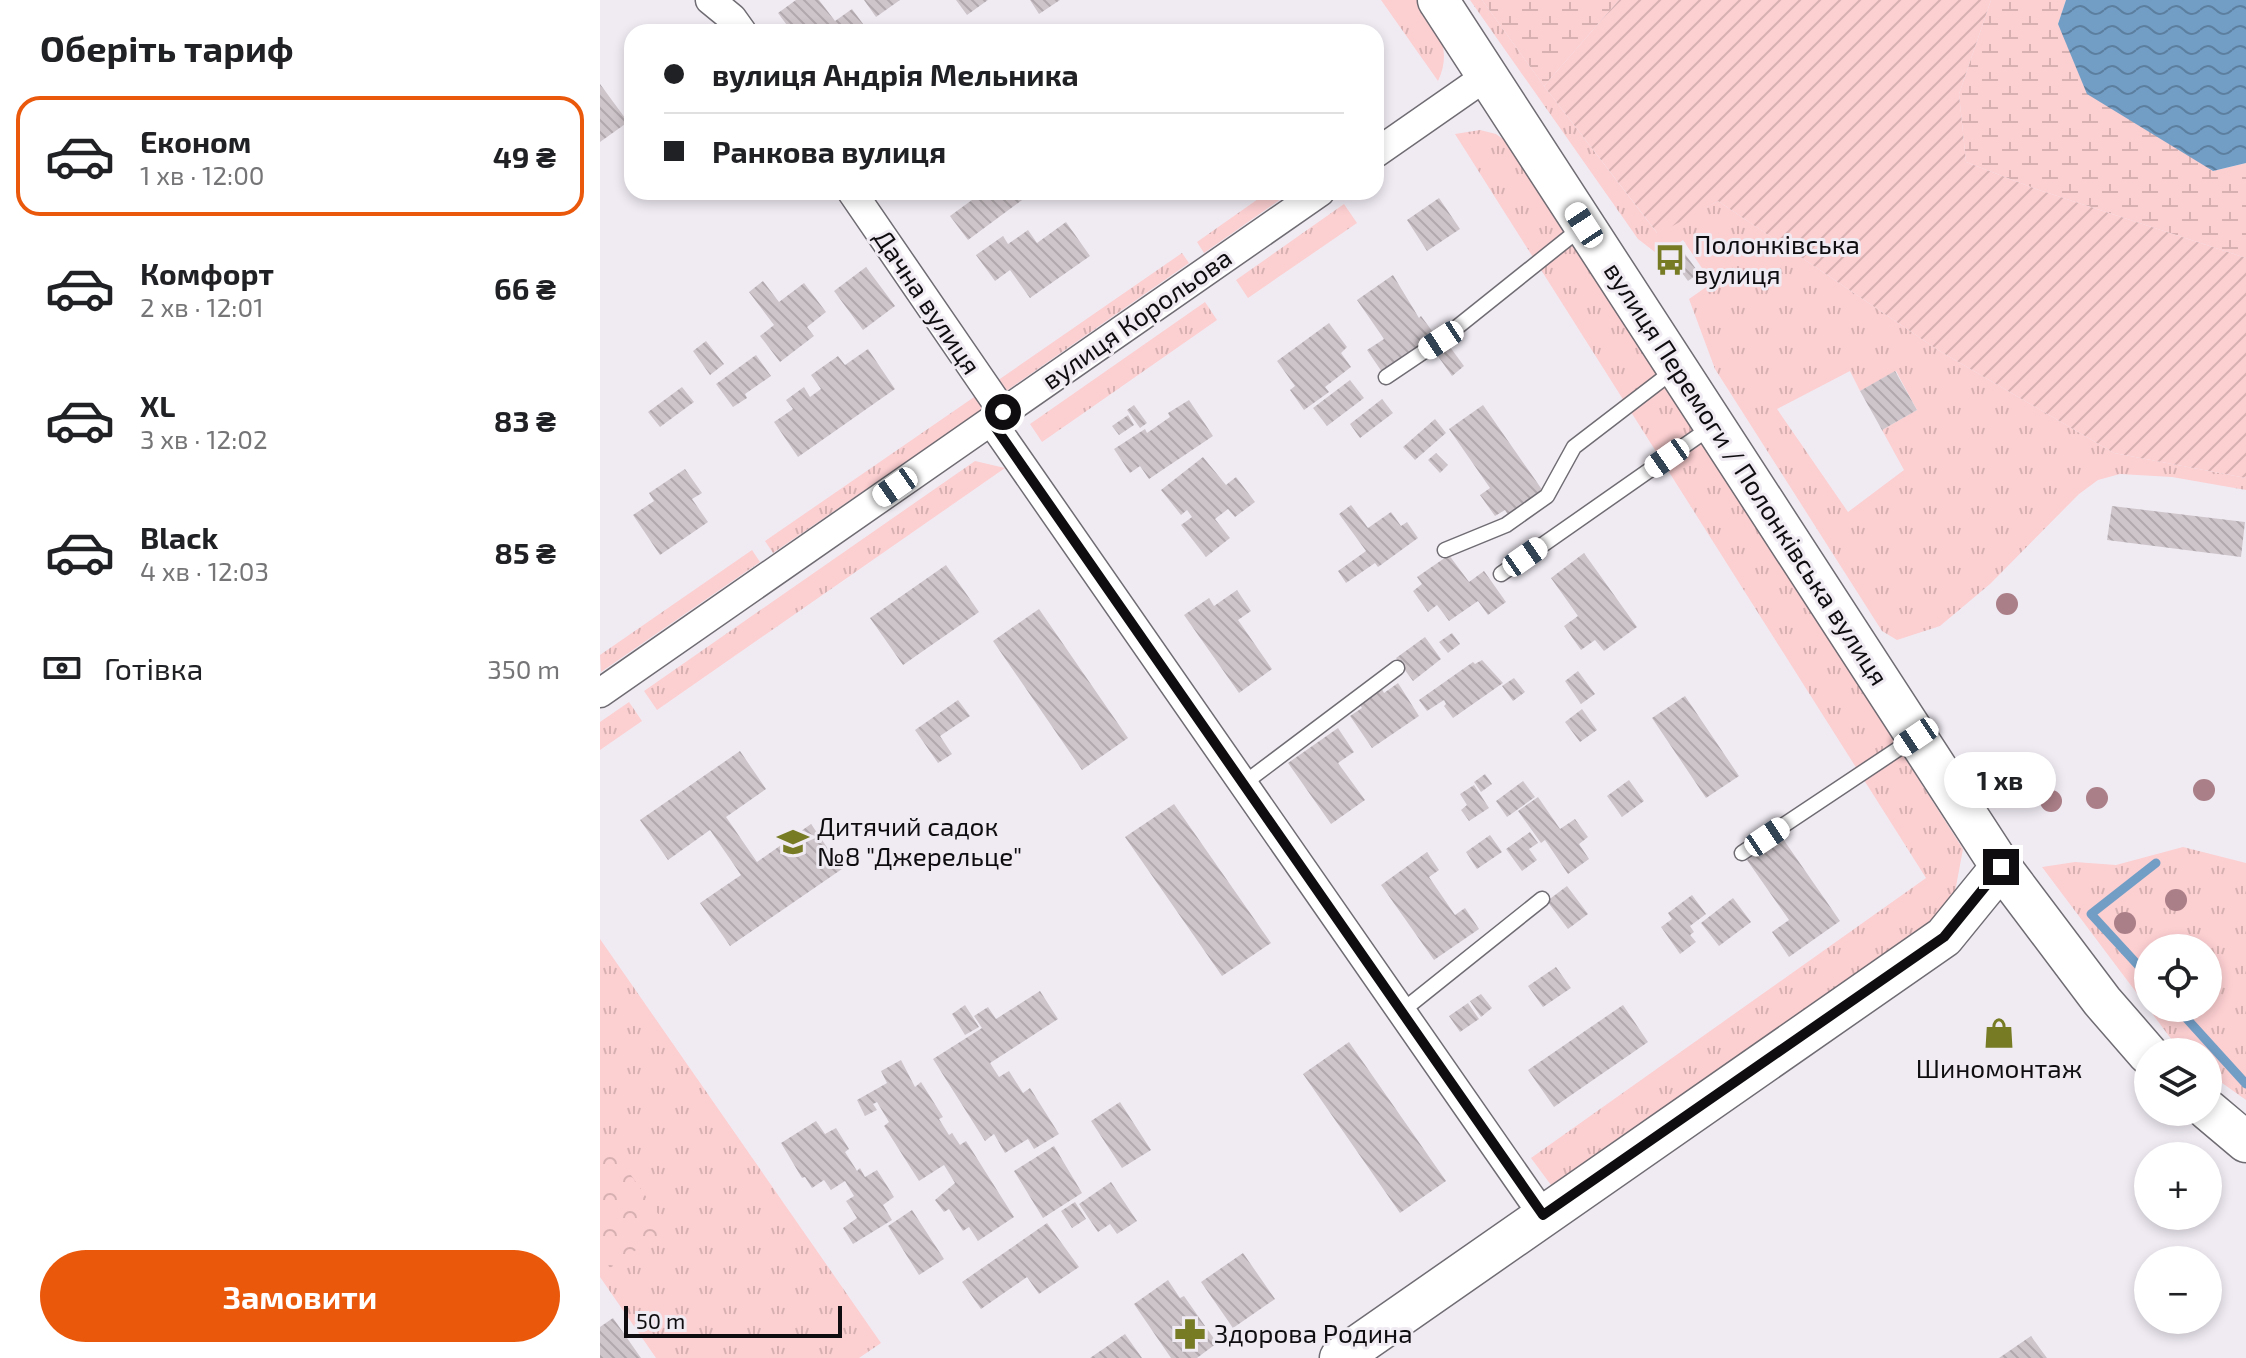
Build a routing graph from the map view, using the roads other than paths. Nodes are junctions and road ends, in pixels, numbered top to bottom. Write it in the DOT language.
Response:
graph roads {
  1 [pos="710,0"];
  2 [pos="1438,0"];
  3 [pos="736,24"];
  4 [pos="1488,75"];
  5 [pos="1384,147"];
  6 [pos="857,200"];
  7 [pos="1308,200"];
  8 [pos="1584,225"];
  9 [pos="1677,368"];
  10 [pos="1386,377"];
  11 [pos="997,416"];
  12 [pos="1714,425"];
  13 [pos="1445,550"];
  14 [pos="1501,574"];
  15 [pos="1397,668"];
  16 [pos="600,693"];
  17 [pos="1916,737"];
  18 [pos="1243,784"];
  19 [pos="1742,853"];
  20 [pos="2001,867"];
  21 [pos="1542,899"];
  22 [pos="1402,1011"];
  23 [pos="2134,1038"];
  24 [pos="2222,1122"];
  25 [pos="2246,1142"];
  26 [pos="1543,1215"];
  27 [pos="1340,1358"];
  1 -- 3 [label="street"];
  2 -- 4 [label="main road, вулиця Перемоги / Полонківська вулиця"];
  4 -- 5 [label="street"];
  4 -- 8 [label="main road, вулиця Перемоги / Полонківська вулиця"];
  6 -- 11 [label="street, Дачна вулиця"];
  7 -- 11 [label="street, вулиця Корольова"];
  8 -- 9 [label="main road, вулиця Перемоги / Полонківська вулиця"];
  8 -- 10 [label="lane"];
  9 -- 12 [label="main road, вулиця Перемоги / Полонківська вулиця"];
  9 -- 13 [label="lane"];
  11 -- 16 [label="street, вулиця Корольова"];
  11 -- 18 [label="street, Дачна вулиця"];
  12 -- 14 [label="lane"];
  12 -- 17 [label="main road, вулиця Перемоги / Полонківська вулиця"];
  15 -- 18 [label="lane"];
  17 -- 19 [label="lane"];
  17 -- 20 [label="main road, вулиця Перемоги / Полонківська вулиця"];
  18 -- 22 [label="street, Дачна вулиця"];
  20 -- 23 [label="main road, вулиця Перемоги / Полонківська вулиця"];
  20 -- 26 [label="main road"];
  21 -- 22 [label="lane"];
  22 -- 26 [label="street, Дачна вулиця"];
  24 -- 25 [label="main road"];
  26 -- 27 [label="main road"];
}
